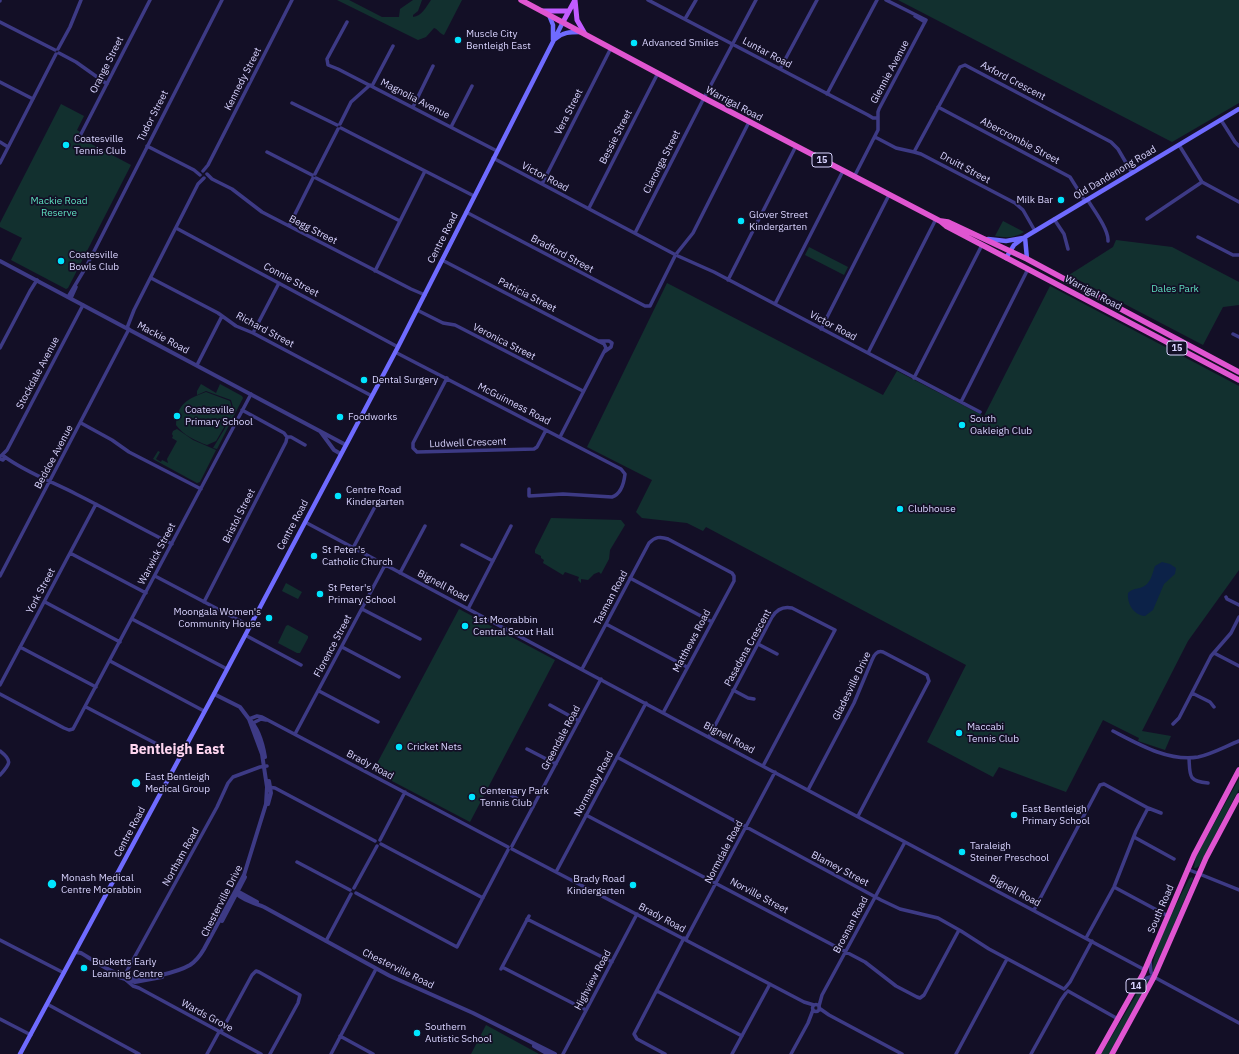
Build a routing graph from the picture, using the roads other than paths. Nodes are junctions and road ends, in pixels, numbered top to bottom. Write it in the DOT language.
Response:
graph roads {
  1 [pos="81,0"];
  2 [pos="150,0"];
  3 [pos="222,0"];
  4 [pos="292,0"];
  5 [pos="521,0"];
  6 [pos="575,0"];
  7 [pos="648,0"];
  8 [pos="696,0"];
  9 [pos="756,0"];
  10 [pos="817,0"];
  11 [pos="877,0"];
  12 [pos="886,0"];
  13 [pos="569,10"];
  14 [pos="542,11"];
  15 [pos="549,15"];
  16 [pos="685,19"];
  17 [pos="0,22"];
  18 [pos="347,22"];
  19 [pos="563,22"];
  20 [pos="583,33"];
  21 [pos="553,41"];
  22 [pos="732,44"];
  23 [pos="393,46"];
  24 [pos="611,48"];
  25 [pos="57,52"];
  26 [pos="433,66"];
  27 [pos="780,69"];
  28 [pos="658,73"];
  29 [pos="0,82"];
  30 [pos="107,84"];
  31 [pos="371,86"];
  32 [pos="472,86"];
  33 [pos="826,94"];
  34 [pos="704,98"];
  35 [pos="33,99"];
  36 [pos="292,103"];
  37 [pos="412,107"];
  38 [pos="938,107"];
  39 [pos="1239,109"];
  40 [pos="878,118"];
  41 [pos="1221,120"];
  42 [pos="749,122"];
  43 [pos="339,127"];
  44 [pos="451,127"];
  45 [pos="875,137"];
  46 [pos="79,138"];
  47 [pos="0,142"];
  48 [pos="1179,145"];
  49 [pos="147,146"];
  50 [pos="796,146"];
  51 [pos="1239,146"];
  52 [pos="8,147"];
  53 [pos="497,151"];
  54 [pos="267,152"];
  55 [pos="914,152"];
  56 [pos="493,158"];
  57 [pos="0,163"];
  58 [pos="425,171"];
  59 [pos="843,171"];
  60 [pos="1132,173"];
  61 [pos="203,174"];
  62 [pos="314,176"];
  63 [pos="854,177"];
  64 [pos="1202,182"];
  65 [pos="542,184"];
  66 [pos="889,195"];
  67 [pos="474,196"];
  68 [pos="1086,200"];
  69 [pos="1239,202"];
  70 [pos="589,208"];
  71 [pos="466,212"];
  72 [pos="1054,219"];
  73 [pos="1147,219"];
  74 [pos="938,220"];
  75 [pos="400,221"];
  76 [pos="289,226"];
  77 [pos="176,228"];
  78 [pos="1035,231"];
  79 [pos="635,233"];
  80 [pos="1198,237"];
  81 [pos="1024,238"];
  82 [pos="988,240"];
  83 [pos="1108,241"];
  84 [pos="982,245"];
  85 [pos="1068,249"];
  86 [pos="1011,250"];
  87 [pos="676,255"];
  88 [pos="1239,255"];
  89 [pos="1006,258"];
  90 [pos="1028,258"];
  91 [pos="442,260"];
  92 [pos="0,261"];
  93 [pos="1028,269"];
  94 [pos="375,271"];
  95 [pos="151,278"];
  96 [pos="36,280"];
  97 [pos="728,280"];
  98 [pos="279,283"];
  99 [pos="424,296"];
  100 [pos="70,298"];
  101 [pos="83,304"];
  102 [pos="775,304"];
  103 [pos="417,310"];
  104 [pos="222,316"];
  105 [pos="128,328"];
  106 [pos="821,329"];
  107 [pos="253,333"];
  108 [pos="1233,334"];
  109 [pos="1239,337"];
  110 [pos="598,341"];
  111 [pos="398,346"];
  112 [pos="0,348"];
  113 [pos="395,352"];
  114 [pos="603,353"];
  115 [pos="868,353"];
  116 [pos="196,365"];
  117 [pos="1239,372"];
  118 [pos="447,378"];
  119 [pos="914,378"];
  120 [pos="1239,380"];
  121 [pos="583,391"];
  122 [pos="251,394"];
  123 [pos="372,396"];
  124 [pos="960,402"];
  125 [pos="242,410"];
  126 [pos="980,412"];
  127 [pos="81,423"];
  128 [pos="319,430"];
  129 [pos="546,430"];
  130 [pos="287,437"];
  131 [pos="560,437"];
  132 [pos="346,444"];
  133 [pos="305,445"];
  134 [pos="341,454"];
  135 [pos="2,457"];
  136 [pos="50,482"];
  137 [pos="529,489"];
  138 [pos="201,490"];
  139 [pos="529,496"];
  140 [pos="530,501"];
  141 [pos="377,503"];
  142 [pos="96,504"];
  143 [pos="305,522"];
  144 [pos="425,526"];
  145 [pos="511,526"];
  146 [pos="657,538"];
  147 [pos="172,544"];
  148 [pos="462,545"];
  149 [pos="353,548"];
  150 [pos="70,553"];
  151 [pos="493,561"];
  152 [pos="386,565"];
  153 [pos="400,573"];
  154 [pos="0,576"];
  155 [pos="155,576"];
  156 [pos="630,578"];
  157 [pos="146,593"];
  158 [pos="1226,597"];
  159 [pos="45,602"];
  160 [pos="204,602"];
  161 [pos="1239,605"];
  162 [pos="362,609"];
  163 [pos="468,609"];
  164 [pos="1239,617"];
  165 [pos="132,619"];
  166 [pos="712,622"];
  167 [pos="606,624"];
  168 [pos="250,626"];
  169 [pos="245,635"];
  170 [pos="420,639"];
  171 [pos="120,642"];
  172 [pos="758,644"];
  173 [pos="20,647"];
  174 [pos="342,647"];
  175 [pos="1214,653"];
  176 [pos="777,654"];
  177 [pos="110,661"];
  178 [pos="301,665"];
  179 [pos="1239,666"];
  180 [pos="687,667"];
  181 [pos="227,669"];
  182 [pos="582,669"];
  183 [pos="399,677"];
  184 [pos="601,679"];
  185 [pos="0,684"];
  186 [pos="96,687"];
  187 [pos="733,690"];
  188 [pos="319,691"];
  189 [pos="1192,693"];
  190 [pos="0,694"];
  191 [pos="214,694"];
  192 [pos="754,698"];
  193 [pos="646,704"];
  194 [pos="550,705"];
  195 [pos="86,706"];
  196 [pos="1214,707"];
  197 [pos="204,711"];
  198 [pos="663,713"];
  199 [pos="579,721"];
  200 [pos="251,722"];
  201 [pos="378,722"];
  202 [pos="1174,724"];
  203 [pos="1113,731"];
  204 [pos="295,734"];
  205 [pos="1119,734"];
  206 [pos="709,737"];
  207 [pos="1116,738"];
  208 [pos="1239,741"];
  209 [pos="527,749"];
  210 [pos="0,752"];
  211 [pos="180,756"];
  212 [pos="617,758"];
  213 [pos="1189,758"];
  214 [pos="556,764"];
  215 [pos="763,766"];
  216 [pos="265,767"];
  217 [pos="1239,770"];
  218 [pos="775,772"];
  219 [pos="0,775"];
  220 [pos="1208,783"];
  221 [pos="269,788"];
  222 [pos="808,790"];
  223 [pos="405,792"];
  224 [pos="505,792"];
  225 [pos="1239,796"];
  226 [pos="533,807"];
  227 [pos="1148,808"];
  228 [pos="1161,813"];
  229 [pos="586,815"];
  230 [pos="858,816"];
  231 [pos="746,828"];
  232 [pos="1134,837"];
  233 [pos="380,840"];
  234 [pos="375,841"];
  235 [pos="905,842"];
  236 [pos="381,844"];
  237 [pos="377,846"];
  238 [pos="510,848"];
  239 [pos="1174,859"];
  240 [pos="297,862"];
  241 [pos="1187,869"];
  242 [pos="556,872"];
  243 [pos="1199,874"];
  244 [pos="717,882"];
  245 [pos="1114,887"];
  246 [pos="354,888"];
  247 [pos="350,890"];
  248 [pos="1239,890"];
  249 [pos="236,892"];
  250 [pos="356,893"];
  251 [pos="351,894"];
  252 [pos="875,897"];
  253 [pos="483,898"];
  254 [pos="1034,910"];
  255 [pos="637,914"];
  256 [pos="1168,916"];
  257 [pos="959,930"];
  258 [pos="1086,938"];
  259 [pos="685,939"];
  260 [pos="0,940"];
  261 [pos="326,941"];
  262 [pos="1092,941"];
  263 [pos="846,951"];
  264 [pos="75,952"];
  265 [pos="1007,959"];
  266 [pos="1150,959"];
  267 [pos="612,962"];
  268 [pos="376,969"];
  269 [pos="1145,970"];
  270 [pos="64,973"];
  271 [pos="1154,976"];
  272 [pos="125,978"];
  273 [pos="139,981"];
  274 [pos="770,984"];
  275 [pos="1137,986"];
  276 [pos="139,988"];
  277 [pos="145,991"];
  278 [pos="1065,991"];
  279 [pos="657,992"];
  280 [pos="47,1004"];
  281 [pos="816,1008"];
  282 [pos="586,1010"];
  283 [pos="0,1019"];
  284 [pos="1118,1019"];
  285 [pos="1239,1023"];
  286 [pos="220,1032"];
  287 [pos="31,1035"];
  288 [pos="340,1036"];
  289 [pos="742,1036"];
  290 [pos="527,1041"];
  291 [pos="131,1052"];
  292 [pos="896,1052"];
  293 [pos="20,1054"];
  294 [pos="140,1054"];
  295 [pos="207,1054"];
  296 [pos="261,1054"];
  297 [pos="270,1054"];
  298 [pos="331,1054"];
  299 [pos="374,1054"];
  300 [pos="548,1054"];
  301 [pos="555,1054"];
  302 [pos="563,1054"];
  303 [pos="665,1054"];
  304 [pos="732,1054"];
  305 [pos="791,1054"];
  306 [pos="902,1054"];
  307 [pos="956,1054"];
  308 [pos="1031,1054"];
  309 [pos="1098,1054"];
  310 [pos="1112,1054"];
  1 -- 25 [label="street"];
  2 -- 30 [label="street, Orange Street"];
  3 -- 49 [label="street, Tudor Street"];
  4 -- 61 [label="street, Kennedy Street"];
  5 -- 14 [label="highway, Warrigal Road / 15"];
  6 -- 13 [label="main road, Centre Road"];
  6 -- 20 [label="main road"];
  7 -- 16 [label="street, Luntar Road"];
  8 -- 16 [label="street"];
  9 -- 22 [label="street, Claronga Street"];
  10 -- 27 [label="street"];
  11 -- 33 [label="street"];
  12 -- 40 [label="street, Glennie Avenue"];
  13 -- 14 [label="main road"];
  13 -- 19 [label="main road, Centre Road"];
  14 -- 15 [label="highway, Warrigal Road / 15"];
  15 -- 19 [label="highway, Warrigal Road / 15"];
  15 -- 21 [label="main road"];
  16 -- 22 [label="street, Luntar Road"];
  17 -- 25 [label="street"];
  18 -- 31 [label="street, Magnolia Avenue"];
  19 -- 20 [label="highway, Warrigal Road / 15"];
  19 -- 21 [label="main road, Centre Road"];
  20 -- 21 [label="main road"];
  20 -- 24 [label="highway, Warrigal Road / 15"];
  21 -- 53 [label="main road, Centre Road"];
  22 -- 27 [label="street, Luntar Road"];
  22 -- 34 [label="street, Claronga Street"];
  23 -- 31 [label="street"];
  24 -- 28 [label="highway, Warrigal Road / 15"];
  24 -- 65 [label="street, Vera Street"];
  25 -- 30 [label="street"];
  25 -- 35 [label="street"];
  26 -- 37 [label="street"];
  27 -- 33 [label="street, Luntar Road"];
  28 -- 34 [label="highway, Warrigal Road / 15"];
  28 -- 70 [label="street, Bessie Street"];
  29 -- 35 [label="street"];
  30 -- 46 [label="street, Orange Street"];
  31 -- 37 [label="street, Magnolia Avenue"];
  31 -- 43 [label="street"];
  32 -- 44 [label="street"];
  33 -- 40 [label="street, Luntar Road"];
  34 -- 42 [label="highway, Warrigal Road / 15"];
  34 -- 79 [label="street, Claronga Street"];
  35 -- 52 [label="street"];
  36 -- 43 [label="street"];
  37 -- 44 [label="street, Magnolia Avenue"];
  38 -- 55 [label="street, Axford Crescent"];
  38 -- 60 [label="street, Axford Crescent"];
  38 -- 68 [label="street, Abercrombie Street"];
  39 -- 41 [label="main road, Old Dandenong Road"];
  40 -- 45 [label="street, Glennie Avenue"];
  41 -- 48 [label="main road, Old Dandenong Road"];
  41 -- 51 [label="street"];
  42 -- 50 [label="highway, Warrigal Road / 15"];
  42 -- 87 [label="street"];
  43 -- 58 [label="street"];
  43 -- 62 [label="street"];
  44 -- 53 [label="street, Magnolia Avenue"];
  45 -- 55 [label="street, Druitt Street"];
  45 -- 63 [label="street, Glennie Avenue"];
  47 -- 52 [label="street"];
  48 -- 60 [label="main road, Old Dandenong Road"];
  48 -- 64 [label="street"];
  49 -- 61 [label="street, Begg Street"];
  49 -- 100 [label="street, Tudor Street"];
  50 -- 59 [label="highway, Warrigal Road / 15"];
  50 -- 97 [label="street"];
  52 -- 57 [label="street"];
  53 -- 56 [label="main road, Centre Road"];
  54 -- 62 [label="street"];
  55 -- 78 [label="street, Druitt Street"];
  56 -- 65 [label="street, Victor Road"];
  56 -- 67 [label="main road, Centre Road"];
  58 -- 67 [label="street"];
  58 -- 75 [label="street"];
  59 -- 63 [label="highway, Warrigal Road / 15"];
  59 -- 102 [label="street"];
  60 -- 68 [label="main road, Old Dandenong Road"];
  61 -- 76 [label="street, Begg Street"];
  61 -- 77 [label="street"];
  62 -- 75 [label="street"];
  62 -- 76 [label="street"];
  63 -- 66 [label="highway, Warrigal Road / 15"];
  64 -- 69 [label="street"];
  64 -- 73 [label="street"];
  65 -- 70 [label="street, Victor Road"];
  66 -- 74 [label="highway, Warrigal Road / 15"];
  66 -- 106 [label="street"];
  67 -- 71 [label="main road, Centre Road"];
  68 -- 72 [label="main road, Old Dandenong Road"];
  68 -- 83 [label="street, Abercrombie Street"];
  70 -- 79 [label="street, Victor Road"];
  71 -- 87 [label="street, Bradford Street"];
  71 -- 91 [label="main road, Centre Road"];
  72 -- 78 [label="main road, Old Dandenong Road"];
  72 -- 85 [label="street"];
  74 -- 82 [label="highway, Warrigal Road / 15"];
  74 -- 84 [label="highway, Warrigal Road / 15"];
  74 -- 115 [label="street"];
  75 -- 94 [label="street"];
  76 -- 94 [label="street, Begg Street"];
  77 -- 95 [label="street"];
  77 -- 98 [label="street, Connie Street"];
  78 -- 81 [label="main road, Old Dandenong Road"];
  79 -- 87 [label="street, Victor Road"];
  80 -- 88 [label="street"];
  81 -- 82 [label="main road"];
  81 -- 86 [label="main road, Old Dandenong Road"];
  81 -- 90 [label="main road"];
  82 -- 86 [label="highway, Warrigal Road / 15"];
  84 -- 89 [label="highway, Warrigal Road / 15"];
  84 -- 119 [label="street"];
  86 -- 89 [label="main road, Old Dandenong Road"];
  86 -- 90 [label="highway, Warrigal Road / 15"];
  87 -- 97 [label="street, Victor Road"];
  89 -- 93 [label="highway, Warrigal Road / 15"];
  90 -- 117 [label="highway, Warrigal Road / 15"];
  91 -- 99 [label="main road, Centre Road"];
  91 -- 110 [label="street, Patricia Street"];
  92 -- 96 [label="street, Mackie Road"];
  93 -- 120 [label="highway, Warrigal Road / 15"];
  93 -- 124 [label="street"];
  94 -- 99 [label="street, Begg Street"];
  95 -- 104 [label="street, Richard Street"];
  95 -- 105 [label="street"];
  96 -- 100 [label="street, Mackie Road"];
  96 -- 112 [label="street"];
  97 -- 102 [label="street, Victor Road"];
  98 -- 107 [label="street"];
  98 -- 111 [label="street, Connie Street"];
  99 -- 103 [label="main road, Centre Road"];
  100 -- 101 [label="street, Mackie Road"];
  101 -- 105 [label="street, Mackie Road"];
  101 -- 135 [label="street, Stockdale Avenue"];
  102 -- 106 [label="street, Victor Road"];
  103 -- 111 [label="main road, Centre Road"];
  103 -- 121 [label="street, Veronica Street"];
  104 -- 107 [label="street, Richard Street"];
  104 -- 116 [label="street"];
  105 -- 116 [label="street, Mackie Road"];
  105 -- 127 [label="street, Beddoe Avenue"];
  106 -- 115 [label="street, Victor Road"];
  107 -- 123 [label="street, Richard Street"];
  108 -- 109 [label="street"];
  110 -- 114 [label="street, Patricia Street"];
  110 -- 114 [label="street"];
  111 -- 113 [label="main road, Centre Road"];
  113 -- 118 [label="street, McGuinness Road"];
  113 -- 123 [label="main road, Centre Road"];
  114 -- 121 [label="street"];
  115 -- 119 [label="street, Victor Road"];
  116 -- 122 [label="street, Mackie Road"];
  118 -- 129 [label="street, McGuinness Road"];
  118 -- 129 [label="street, Ludwell Crescent"];
  119 -- 124 [label="street, Victor Road"];
  121 -- 131 [label="street"];
  122 -- 125 [label="street, Warwick Street"];
  122 -- 128 [label="street, Mackie Road"];
  123 -- 132 [label="main road, Centre Road"];
  124 -- 126 [label="street, Victor Road"];
  125 -- 130 [label="street"];
  125 -- 138 [label="street, Warwick Street"];
  127 -- 136 [label="street, Beddoe Avenue"];
  127 -- 138 [label="street"];
  128 -- 132 [label="street, Mackie Road"];
  128 -- 134 [label="street, Mackie Road"];
  129 -- 131 [label="street, McGuinness Road"];
  130 -- 133 [label="street"];
  130 -- 160 [label="street, Bristol Street"];
  131 -- 139 [label="street, McGuinness Road"];
  132 -- 134 [label="main road, Centre Road"];
  134 -- 143 [label="main road, Centre Road"];
  135 -- 136 [label="street"];
  136 -- 142 [label="street"];
  136 -- 154 [label="street, Beddoe Avenue"];
  137 -- 139 [label="street"];
  138 -- 147 [label="street, Warwick Street"];
  139 -- 140 [label="street"];
  141 -- 149 [label="street"];
  142 -- 147 [label="street"];
  142 -- 150 [label="street, York Street"];
  143 -- 149 [label="street, Bignell Road"];
  143 -- 168 [label="main road, Centre Road"];
  144 -- 153 [label="street"];
  145 -- 151 [label="street"];
  146 -- 156 [label="street, Tasman Road"];
  146 -- 166 [label="street, Matthews Road"];
  147 -- 155 [label="street, Warwick Street"];
  148 -- 151 [label="street"];
  149 -- 152 [label="street, Bignell Road"];
  150 -- 157 [label="street"];
  150 -- 159 [label="street, York Street"];
  151 -- 163 [label="street"];
  152 -- 153 [label="street, Bignell Road"];
  152 -- 162 [label="street, Florence Street"];
  153 -- 163 [label="street, Bignell Road"];
  155 -- 157 [label="street, Warwick Street"];
  155 -- 160 [label="street"];
  156 -- 166 [label="street"];
  156 -- 167 [label="street, Tasman Road"];
  157 -- 165 [label="street, Warwick Street"];
  158 -- 161 [label="street"];
  159 -- 171 [label="street"];
  159 -- 173 [label="street, York Street"];
  160 -- 168 [label="street"];
  162 -- 170 [label="street"];
  162 -- 174 [label="street, Florence Street"];
  163 -- 182 [label="street, Bignell Road"];
  164 -- 175 [label="street"];
  165 -- 171 [label="street, Warwick Street"];
  165 -- 181 [label="street"];
  166 -- 180 [label="street, Matthews Road"];
  167 -- 180 [label="street"];
  167 -- 182 [label="street, Tasman Road"];
  168 -- 169 [label="main road, Centre Road"];
  169 -- 178 [label="street"];
  169 -- 181 [label="main road, Centre Road"];
  171 -- 177 [label="street, Warwick Street"];
  172 -- 176 [label="street"];
  172 -- 187 [label="street, Pasadena Crescent"];
  172 -- 215 [label="street, Pasadena Crescent"];
  173 -- 185 [label="street, York Street"];
  173 -- 186 [label="street"];
  174 -- 183 [label="street"];
  174 -- 188 [label="street, Florence Street"];
  175 -- 179 [label="street"];
  175 -- 189 [label="street"];
  177 -- 186 [label="street, Warwick Street"];
  177 -- 197 [label="street"];
  180 -- 198 [label="street, Matthews Road"];
  181 -- 191 [label="main road, Centre Road"];
  182 -- 184 [label="street, Bignell Road"];
  184 -- 193 [label="street, Bignell Road"];
  184 -- 199 [label="street, Greendale Road"];
  186 -- 195 [label="street, Warwick Street"];
  187 -- 192 [label="street"];
  187 -- 206 [label="street, Pasadena Crescent"];
  188 -- 201 [label="street"];
  188 -- 204 [label="street, Florence Street"];
  189 -- 196 [label="street"];
  189 -- 202 [label="street"];
  190 -- 195 [label="street, Warwick Street"];
  191 -- 197 [label="main road, Centre Road"];
  191 -- 200 [label="street"];
  193 -- 198 [label="street, Bignell Road"];
  193 -- 212 [label="street, Normanby Road"];
  194 -- 199 [label="street"];
  195 -- 211 [label="street"];
  197 -- 211 [label="main road, Centre Road"];
  198 -- 206 [label="street, Bignell Road"];
  199 -- 214 [label="street, Greendale Road"];
  200 -- 204 [label="street, Brady Road"];
  200 -- 216 [label="street, Chesterville Drive"];
  203 -- 205 [label="street"];
  204 -- 223 [label="street, Brady Road"];
  205 -- 207 [label="street"];
  205 -- 213 [label="street"];
  206 -- 215 [label="street, Bignell Road"];
  208 -- 213 [label="street"];
  209 -- 214 [label="street"];
  210 -- 219 [label="street"];
  211 -- 264 [label="main road, Centre Road"];
  212 -- 229 [label="street, Normanby Road"];
  212 -- 231 [label="street, Blamey Street"];
  213 -- 220 [label="street"];
  214 -- 226 [label="street, Greendale Road"];
  215 -- 218 [label="street, Bignell Road"];
  216 -- 221 [label="street, Chesterville Drive"];
  216 -- 272 [label="street, Northam Road"];
  217 -- 241 [label="highway, South Road / 14"];
  218 -- 222 [label="street, Bignell Road"];
  218 -- 231 [label="street, Normdale Road"];
  221 -- 234 [label="street"];
  221 -- 249 [label="street, Chesterville Drive"];
  222 -- 230 [label="street, Bignell Road"];
  222 -- 230 [label="street, Gladesville Drive"];
  223 -- 233 [label="street"];
  223 -- 238 [label="street, Brady Road"];
  224 -- 226 [label="street"];
  225 -- 243 [label="highway, 14"];
  226 -- 238 [label="street, Greendale Road"];
  227 -- 228 [label="street"];
  227 -- 232 [label="street"];
  227 -- 254 [label="street"];
  229 -- 242 [label="street, Normanby Road"];
  229 -- 244 [label="street, Norville Street"];
  230 -- 235 [label="street, Bignell Road"];
  231 -- 244 [label="street, Normdale Road"];
  231 -- 252 [label="street, Blamey Street"];
  232 -- 239 [label="street"];
  232 -- 245 [label="street"];
  233 -- 234 [label="street"];
  233 -- 236 [label="street"];
  234 -- 237 [label="street"];
  235 -- 252 [label="street, Brosnan Road"];
  235 -- 254 [label="street, Bignell Road"];
  236 -- 237 [label="street"];
  236 -- 253 [label="street"];
  237 -- 246 [label="street"];
  238 -- 242 [label="street, Brady Road"];
  238 -- 253 [label="street, Greendale Road"];
  240 -- 247 [label="street"];
  241 -- 243 [label="street"];
  241 -- 256 [label="highway, South Road / 14"];
  242 -- 255 [label="street, Brady Road"];
  243 -- 248 [label="street"];
  243 -- 271 [label="highway, 14"];
  244 -- 259 [label="street, Normdale Road"];
  244 -- 263 [label="street, Norville Street"];
  245 -- 256 [label="street"];
  245 -- 258 [label="street"];
  246 -- 247 [label="street"];
  246 -- 250 [label="street"];
  247 -- 251 [label="street"];
  249 -- 261 [label="street, Chesterville Road"];
  249 -- 273 [label="street, Chesterville Drive"];
  250 -- 251 [label="street"];
  250 -- 253 [label="street, Greendale Road"];
  251 -- 261 [label="street"];
  252 -- 257 [label="street, Blamey Street"];
  252 -- 263 [label="street, Brosnan Road"];
  254 -- 258 [label="street, Bignell Road"];
  255 -- 259 [label="street, Brady Road"];
  255 -- 267 [label="street, Highview Road"];
  256 -- 266 [label="highway, South Road / 14"];
  257 -- 263 [label="street, Norville Street"];
  257 -- 265 [label="street, Blamey Street"];
  258 -- 262 [label="street, Bignell Road"];
  259 -- 274 [label="street, Brady Road"];
  259 -- 279 [label="street, Normdale Road"];
  260 -- 270 [label="street"];
  261 -- 268 [label="street, Chesterville Road"];
  262 -- 269 [label="street, Bignell Road"];
  262 -- 278 [label="street"];
  263 -- 281 [label="street, Brosnan Road"];
  264 -- 270 [label="main road, Centre Road"];
  264 -- 272 [label="street"];
  265 -- 278 [label="street, Blamey Street"];
  265 -- 307 [label="street"];
  266 -- 269 [label="highway, South Road / 14"];
  266 -- 271 [label="street"];
  267 -- 282 [label="street, Highview Road"];
  267 -- 282 [label="street"];
  268 -- 288 [label="street"];
  268 -- 290 [label="street, Chesterville Road"];
  269 -- 275 [label="highway, South Road / 14"];
  270 -- 280 [label="main road, Centre Road"];
  271 -- 275 [label="street"];
  271 -- 285 [label="street"];
  271 -- 310 [label="highway, 14"];
  272 -- 273 [label="street, Chesterville Drive"];
  272 -- 276 [label="street, Wards Grove"];
  273 -- 276 [label="street"];
  273 -- 277 [label="street"];
  274 -- 281 [label="street, Brady Road"];
  274 -- 289 [label="street"];
  275 -- 284 [label="highway, South Road / 14"];
  276 -- 277 [label="street, Wards Grove"];
  277 -- 286 [label="street, Wards Grove"];
  278 -- 284 [label="street, Blamey Street"];
  278 -- 308 [label="street"];
  279 -- 289 [label="street"];
  279 -- 303 [label="street, Normdale Road"];
  280 -- 287 [label="main road, Centre Road"];
  280 -- 291 [label="street"];
  281 -- 292 [label="street, Brady Road"];
  281 -- 305 [label="street, Brosnan Road"];
  282 -- 302 [label="street, Highview Road"];
  283 -- 287 [label="street"];
  284 -- 309 [label="highway, South Road / 14"];
  286 -- 295 [label="street"];
  286 -- 296 [label="street, Wards Grove"];
  286 -- 297 [label="street"];
  287 -- 293 [label="main road, Centre Road"];
  288 -- 298 [label="street"];
  288 -- 299 [label="street"];
  289 -- 304 [label="street"];
  290 -- 300 [label="street, Chesterville Road"];
  290 -- 301 [label="street, Chesterville Road"];
  291 -- 294 [label="street"];
  292 -- 306 [label="street, Brady Road"];
}
